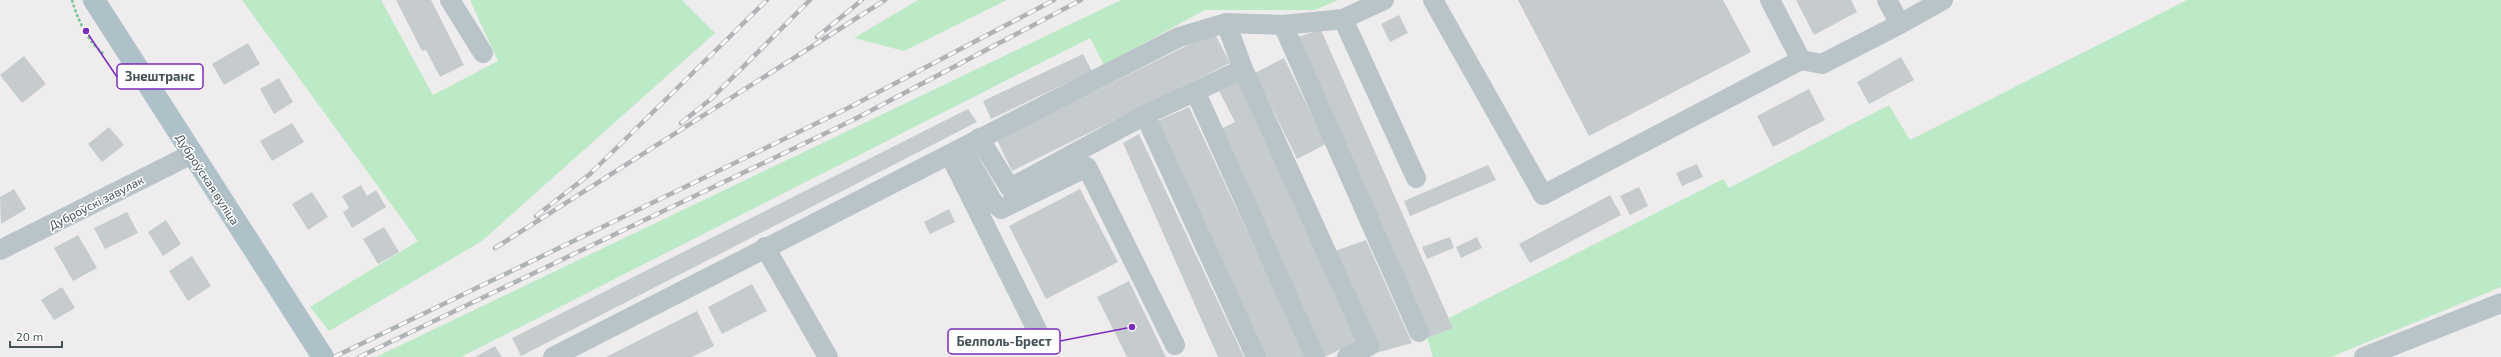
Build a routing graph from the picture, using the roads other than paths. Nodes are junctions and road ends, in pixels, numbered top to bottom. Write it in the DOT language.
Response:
graph roads {
  1 [pos="94,0"];
  2 [pos="450,0"];
  3 [pos="1384,0"];
  4 [pos="1434,0"];
  5 [pos="1770,0"];
  6 [pos="1887,0"];
  7 [pos="1942,0"];
  8 [pos="1343,19"];
  9 [pos="1226,23"];
  10 [pos="1900,24"];
  11 [pos="1283,25"];
  12 [pos="483,53"];
  13 [pos="1801,60"];
  14 [pos="1243,69"];
  15 [pos="1196,93"];
  16 [pos="1144,115"];
  17 [pos="979,138"];
  18 [pos="956,152"];
  19 [pos="192,154"];
  20 [pos="1416,178"];
  21 [pos="765,247"];
  22 [pos="0,250"];
  23 [pos="2501,302"];
  24 [pos="1037,330"];
  25 [pos="1419,332"];
  26 [pos="1175,345"];
  27 [pos="323,357"];
  28 [pos="553,357"];
  29 [pos="828,357"];
  30 [pos="1256,357"];
  31 [pos="1315,357"];
  32 [pos="1348,357"];
  33 [pos="2364,357"];
  1 -- 19 [label="main road, Дуброўская вуліца"];
  2 -- 12 [label="street"];
  3 -- 8 [label="street"];
  4 -- 13 [label="street"];
  5 -- 13 [label="street"];
  6 -- 10 [label="street"];
  7 -- 10 [label="street"];
  8 -- 11 [label="street"];
  8 -- 20 [label="street"];
  9 -- 11 [label="street"];
  9 -- 14 [label="street"];
  9 -- 17 [label="street"];
  10 -- 13 [label="street"];
  11 -- 25 [label="street"];
  14 -- 15 [label="street"];
  14 -- 32 [label="street"];
  15 -- 16 [label="street"];
  15 -- 31 [label="street"];
  16 -- 17 [label="street"];
  16 -- 30 [label="street"];
  17 -- 18 [label="street"];
  18 -- 21 [label="street"];
  18 -- 24 [label="street"];
  18 -- 26 [label="street"];
  19 -- 22 [label="street, Дуброўскі завулак"];
  19 -- 27 [label="main road, Дуброўская вуліца"];
  21 -- 28 [label="street"];
  21 -- 29 [label="street"];
  23 -- 33 [label="street"];
}
